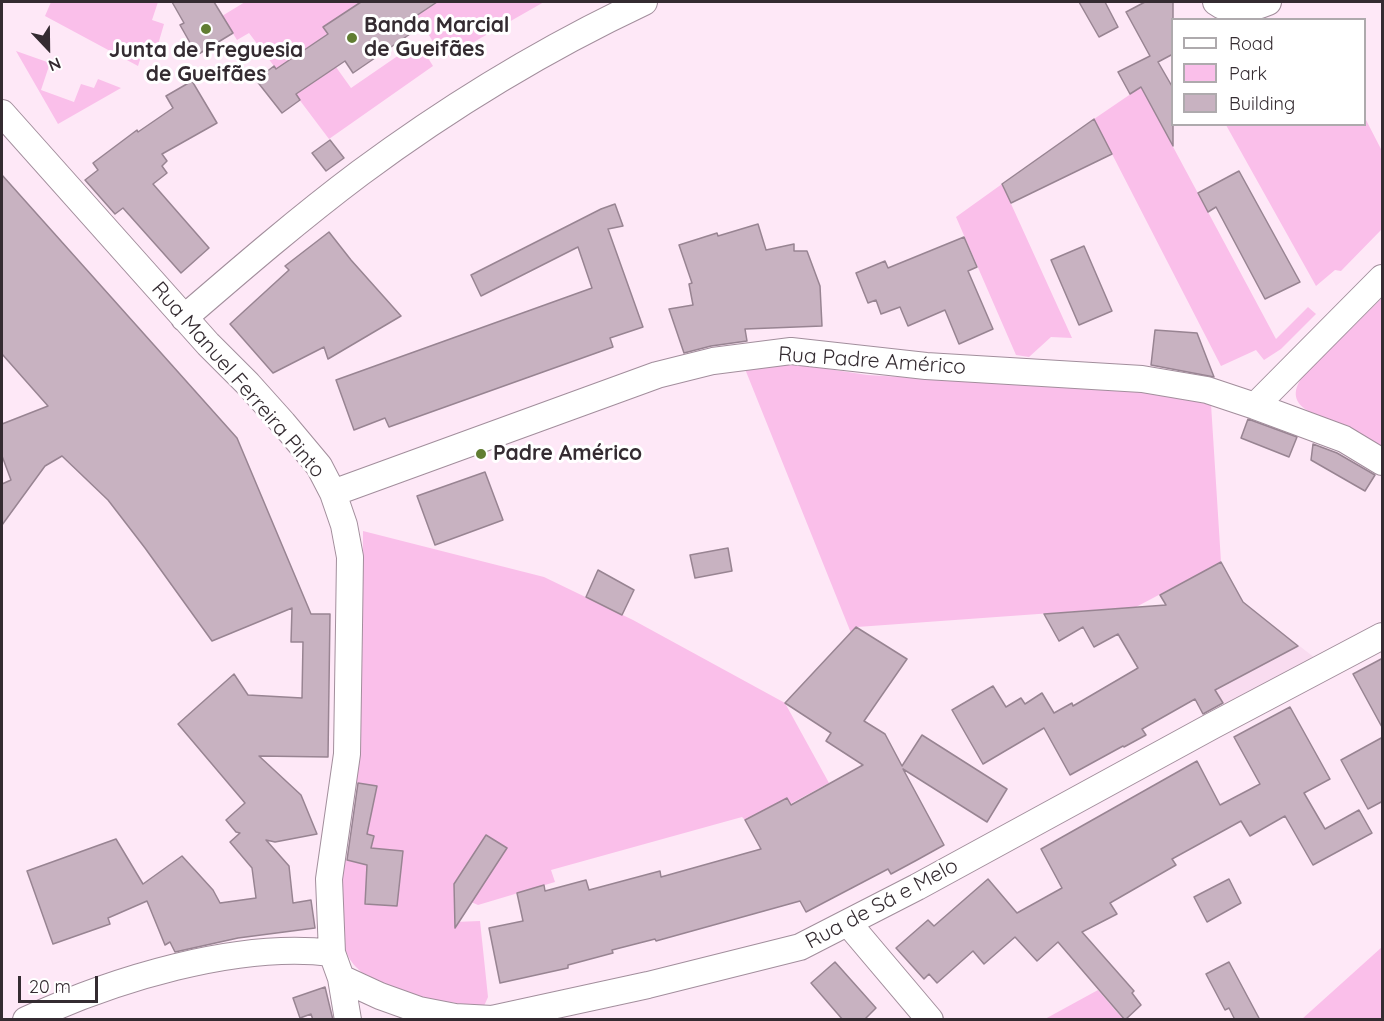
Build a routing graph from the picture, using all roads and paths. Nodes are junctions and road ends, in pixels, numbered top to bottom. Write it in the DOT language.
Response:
graph roads {
  1 [pos="644,2"];
  2 [pos="1216,2"];
  3 [pos="1268,2"];
  4 [pos="2,113"];
  5 [pos="1383,278"];
  6 [pos="184,318"];
  7 [pos="1255,406"];
  8 [pos="1383,462"];
  9 [pos="333,493"];
  10 [pos="1383,636"];
  11 [pos="848,923"];
  12 [pos="332,952"];
  13 [pos="341,978"];
  14 [pos="26,1020"];
  15 [pos="348,1020"];
  16 [pos="930,1020"];
  1 -- 6 [label="street"];
  2 -- 3 [label="street"];
  4 -- 6 [label="street, Rua Manuel Ferreira Pinto"];
  5 -- 7 [label="street"];
  6 -- 9 [label="street, Rua Manuel Ferreira Pinto"];
  7 -- 8 [label="street, Rua Padre Américo"];
  7 -- 9 [label="street, Rua Padre Américo"];
  9 -- 12 [label="street, Rua Manuel Ferreira Pinto"];
  10 -- 11 [label="street, Rua de Sá e Melo"];
  11 -- 13 [label="street, Rua de Sá e Melo"];
  11 -- 16 [label="street"];
  12 -- 13 [label="street, Rua Manuel Ferreira Pinto"];
  12 -- 14 [label="street"];
  13 -- 15 [label="street, Rua Manuel Ferreira Pinto"];
}
